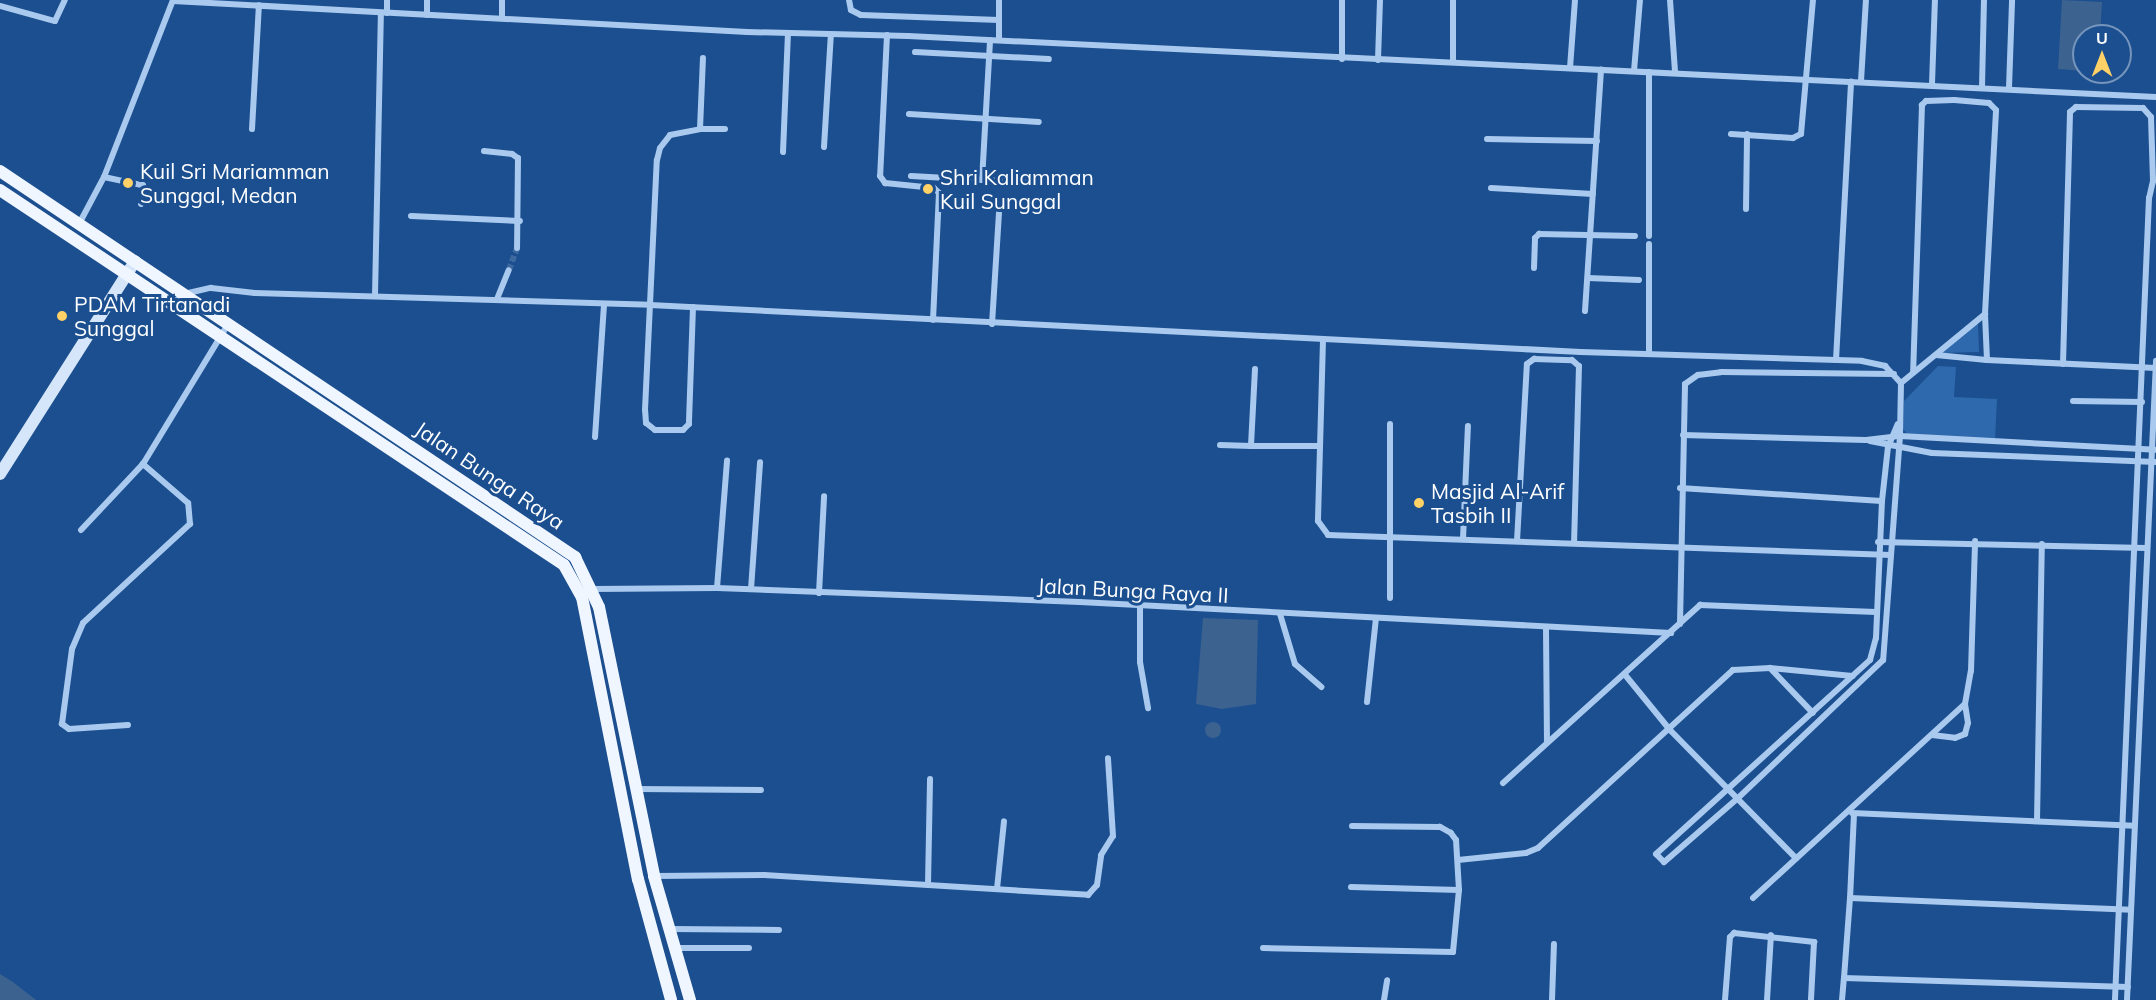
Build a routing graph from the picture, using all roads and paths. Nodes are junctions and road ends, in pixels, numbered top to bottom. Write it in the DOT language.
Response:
graph roads {
  1 [pos="64,0"];
  2 [pos="173,0"];
  3 [pos="387,0"];
  4 [pos="427,0"];
  5 [pos="502,0"];
  6 [pos="849,0"];
  7 [pos="999,0"];
  8 [pos="1342,0"];
  9 [pos="1380,0"];
  10 [pos="1453,0"];
  11 [pos="1575,0"];
  12 [pos="1640,0"];
  13 [pos="1670,0"];
  14 [pos="1813,0"];
  15 [pos="1866,0"];
  16 [pos="1935,0"];
  17 [pos="1983,0"];
  18 [pos="2012,0"];
  19 [pos="259,5"];
  20 [pos="0,6"];
  21 [pos="384,13"];
  22 [pos="427,15"];
  23 [pos="502,17"];
  24 [pos="999,20"];
  25 [pos="788,33"];
  26 [pos="831,34"];
  27 [pos="886,35"];
  28 [pos="990,40"];
  29 [pos="999,40"];
  30 [pos="915,52"];
  31 [pos="989,56"];
  32 [pos="703,58"];
  33 [pos="1342,58"];
  34 [pos="1049,59"];
  35 [pos="1378,60"];
  36 [pos="1453,62"];
  37 [pos="1570,68"];
  38 [pos="1601,70"];
  39 [pos="1634,71"];
  40 [pos="1649,72"];
  41 [pos="1675,72"];
  42 [pos="1805,79"];
  43 [pos="1851,81"];
  44 [pos="1861,81"];
  45 [pos="1932,84"];
  46 [pos="1982,87"];
  47 [pos="2009,88"];
  48 [pos="2156,97"];
  49 [pos="909,114"];
  50 [pos="986,117"];
  51 [pos="1039,122"];
  52 [pos="252,129"];
  53 [pos="700,129"];
  54 [pos="726,129"];
  55 [pos="1731,134"];
  56 [pos="1747,134"];
  57 [pos="1487,139"];
  58 [pos="1597,141"];
  59 [pos="824,147"];
  60 [pos="484,151"];
  61 [pos="783,152"];
  62 [pos="0,171"];
  63 [pos="911,176"];
  64 [pos="104,177"];
  65 [pos="982,180"];
  66 [pos="2153,181"];
  67 [pos="1035,183"];
  68 [pos="1491,188"];
  69 [pos="2156,189"];
  70 [pos="0,190"];
  71 [pos="1593,194"];
  72 [pos="141,204"];
  73 [pos="1746,209"];
  74 [pos="999,213"];
  75 [pos="411,216"];
  76 [pos="520,221"];
  77 [pos="79,224"];
  78 [pos="1635,236"];
  79 [pos="1649,236"];
  80 [pos="1591,237"];
  81 [pos="1649,244"];
  82 [pos="517,248"];
  83 [pos="135,261"];
  84 [pos="1534,268"];
  85 [pos="509,270"];
  86 [pos="126,276"];
  87 [pos="1588,278"];
  88 [pos="1639,280"];
  89 [pos="184,294"];
  90 [pos="375,295"];
  91 [pos="497,299"];
  92 [pos="604,304"];
  93 [pos="170,305"];
  94 [pos="650,305"];
  95 [pos="693,308"];
  96 [pos="1585,311"];
  97 [pos="1985,314"];
  98 [pos="933,320"];
  99 [pos="228,324"];
  100 [pos="992,324"];
  101 [pos="219,338"];
  102 [pos="1323,340"];
  103 [pos="1649,353"];
  104 [pos="1936,355"];
  105 [pos="1836,360"];
  106 [pos="1987,360"];
  107 [pos="2156,361"];
  108 [pos="2063,363"];
  109 [pos="2144,367"];
  110 [pos="2156,368"];
  111 [pos="1255,369"];
  112 [pos="1913,372"];
  113 [pos="1894,374"];
  114 [pos="1901,383"];
  115 [pos="2073,401"];
  116 [pos="2142,402"];
  117 [pos="2154,414"];
  118 [pos="378,424"];
  119 [pos="1390,424"];
  120 [pos="1898,424"];
  121 [pos="1468,426"];
  122 [pos="1683,435"];
  123 [pos="370,436"];
  124 [pos="1891,436"];
  125 [pos="1900,436"];
  126 [pos="595,437"];
  127 [pos="1866,440"];
  128 [pos="1933,440"];
  129 [pos="1220,445"];
  130 [pos="1251,446"];
  131 [pos="1319,446"];
  132 [pos="1888,447"];
  133 [pos="2055,447"];
  134 [pos="1899,448"];
  135 [pos="2139,449"];
  136 [pos="2153,450"];
  137 [pos="1932,453"];
  138 [pos="727,460"];
  139 [pos="2055,460"];
  140 [pos="760,462"];
  141 [pos="2138,462"];
  142 [pos="2153,462"];
  143 [pos="143,464"];
  144 [pos="0,474"];
  145 [pos="1680,488"];
  146 [pos="824,496"];
  147 [pos="1882,501"];
  148 [pos="81,530"];
  149 [pos="1391,536"];
  150 [pos="1463,539"];
  151 [pos="1517,541"];
  152 [pos="1892,541"];
  153 [pos="1976,541"];
  154 [pos="1878,542"];
  155 [pos="1574,543"];
  156 [pos="2042,544"];
  157 [pos="1679,547"];
  158 [pos="2134,547"];
  159 [pos="2146,548"];
  160 [pos="1877,555"];
  161 [pos="1891,555"];
  162 [pos="717,588"];
  163 [pos="593,589"];
  164 [pos="751,589"];
  165 [pos="819,593"];
  166 [pos="1390,598"];
  167 [pos="1140,606"];
  168 [pos="1876,612"];
  169 [pos="1281,614"];
  170 [pos="1376,618"];
  171 [pos="1680,624"];
  172 [pos="1546,628"];
  173 [pos="1671,633"];
  174 [pos="1770,668"];
  175 [pos="1626,676"];
  176 [pos="1854,676"];
  177 [pos="1321,687"];
  178 [pos="1367,702"];
  179 [pos="1965,704"];
  180 [pos="1148,708"];
  181 [pos="1813,713"];
  182 [pos="128,726"];
  183 [pos="1670,729"];
  184 [pos="1932,735"];
  185 [pos="1547,742"];
  186 [pos="1108,758"];
  187 [pos="633,773"];
  188 [pos="617,776"];
  189 [pos="930,779"];
  190 [pos="1503,783"];
  191 [pos="636,789"];
  192 [pos="1728,789"];
  193 [pos="761,790"];
  194 [pos="1738,798"];
  195 [pos="1845,813"];
  196 [pos="1854,813"];
  197 [pos="1004,821"];
  198 [pos="2037,821"];
  199 [pos="1352,826"];
  200 [pos="2122,826"];
  201 [pos="2134,826"];
  202 [pos="1796,858"];
  203 [pos="1458,860"];
  204 [pos="654,876"];
  205 [pos="928,885"];
  206 [pos="1351,886"];
  207 [pos="997,889"];
  208 [pos="1459,890"];
  209 [pos="1753,898"];
  210 [pos="1850,898"];
  211 [pos="2119,910"];
  212 [pos="2131,910"];
  213 [pos="670,929"];
  214 [pos="778,930"];
  215 [pos="1771,935"];
  216 [pos="1554,944"];
  217 [pos="676,948"];
  218 [pos="749,948"];
  219 [pos="1263,948"];
  220 [pos="1844,978"];
  221 [pos="1387,980"];
  222 [pos="2116,987"];
  223 [pos="2128,987"];
  224 [pos="671,1000"];
  225 [pos="690,1000"];
  226 [pos="1384,1000"];
  227 [pos="1552,1000"];
  228 [pos="1725,1000"];
  229 [pos="1767,1000"];
  230 [pos="1811,1000"];
  231 [pos="1842,1000"];
  232 [pos="2115,1000"];
  233 [pos="2127,1000"];
  1 -- 20 [label="street"];
  2 -- 19 [label="street"];
  2 -- 64 [label="street"];
  3 -- 21 [label="street"];
  4 -- 22 [label="street"];
  5 -- 23 [label="street"];
  6 -- 24 [label="street"];
  7 -- 24 [label="street"];
  8 -- 33 [label="street"];
  9 -- 35 [label="street"];
  10 -- 36 [label="street"];
  11 -- 37 [label="street"];
  12 -- 39 [label="street"];
  13 -- 41 [label="street"];
  14 -- 42 [label="street"];
  15 -- 44 [label="street"];
  16 -- 45 [label="street"];
  17 -- 46 [label="street"];
  18 -- 47 [label="street"];
  19 -- 21 [label="street"];
  19 -- 52 [label="street"];
  21 -- 22 [label="street"];
  21 -- 90 [label="street"];
  22 -- 23 [label="street"];
  23 -- 25 [label="street"];
  24 -- 29 [label="street"];
  25 -- 26 [label="street"];
  25 -- 61 [label="street"];
  26 -- 27 [label="street"];
  26 -- 59 [label="street"];
  27 -- 28 [label="street"];
  27 -- 98 [label="street"];
  28 -- 29 [label="street"];
  28 -- 31 [label="street"];
  29 -- 33 [label="street"];
  30 -- 31 [label="street"];
  31 -- 34 [label="street"];
  31 -- 50 [label="street"];
  32 -- 53 [label="street"];
  33 -- 35 [label="street"];
  35 -- 36 [label="street"];
  36 -- 37 [label="street"];
  37 -- 38 [label="street"];
  38 -- 39 [label="street"];
  38 -- 58 [label="street"];
  39 -- 40 [label="street"];
  40 -- 41 [label="street"];
  40 -- 79 [label="street"];
  41 -- 42 [label="street"];
  42 -- 43 [label="street"];
  42 -- 56 [label="street"];
  43 -- 44 [label="street"];
  43 -- 105 [label="street"];
  44 -- 45 [label="street"];
  45 -- 46 [label="street"];
  46 -- 47 [label="street"];
  47 -- 48 [label="street"];
  49 -- 50 [label="street"];
  50 -- 51 [label="street"];
  50 -- 65 [label="street"];
  53 -- 54 [label="street"];
  53 -- 94 [label="street"];
  55 -- 56 [label="street"];
  56 -- 73 [label="street"];
  57 -- 58 [label="street"];
  58 -- 71 [label="street"];
  60 -- 76 [label="street"];
  62 -- 77 [label="main road, Jalan Bunga Raya"];
  63 -- 65 [label="street"];
  64 -- 72 [label="street"];
  64 -- 77 [label="street"];
  65 -- 67 [label="street"];
  66 -- 69 [label="street"];
  66 -- 108 [label="street"];
  66 -- 109 [label="street"];
  68 -- 71 [label="street"];
  70 -- 86 [label="main road, Jalan Bunga Raya"];
  71 -- 80 [label="street"];
  74 -- 100 [label="street"];
  75 -- 76 [label="street"];
  76 -- 82 [label="street"];
  77 -- 83 [label="main road, Jalan Bunga Raya"];
  78 -- 80 [label="street"];
  80 -- 84 [label="street"];
  80 -- 87 [label="street"];
  81 -- 103 [label="street"];
  83 -- 86 [label="main road"];
  83 -- 89 [label="main road, Jalan Bunga Raya"];
  85 -- 91 [label="street"];
  86 -- 93 [label="main road, Jalan Bunga Raya"];
  86 -- 144 [label="main road"];
  87 -- 88 [label="street"];
  87 -- 96 [label="street"];
  89 -- 90 [label="street"];
  89 -- 93 [label="street"];
  89 -- 99 [label="main road, Jalan Bunga Raya"];
  90 -- 91 [label="street"];
  91 -- 92 [label="street"];
  92 -- 94 [label="street"];
  92 -- 126 [label="street"];
  93 -- 101 [label="main road, Jalan Bunga Raya"];
  94 -- 95 [label="street"];
  94 -- 95 [label="street"];
  95 -- 98 [label="street"];
  97 -- 104 [label="street"];
  97 -- 106 [label="street"];
  97 -- 112 [label="street"];
  98 -- 100 [label="street"];
  99 -- 101 [label="street"];
  99 -- 118 [label="main road, Jalan Bunga Raya"];
  100 -- 102 [label="street"];
  101 -- 123 [label="main road, Jalan Bunga Raya"];
  101 -- 143 [label="street"];
  102 -- 103 [label="street"];
  102 -- 131 [label="street"];
  103 -- 105 [label="street"];
  104 -- 106 [label="street"];
  104 -- 112 [label="street"];
  105 -- 113 [label="street"];
  106 -- 108 [label="street"];
  107 -- 110 [label="street"];
  108 -- 109 [label="street"];
  109 -- 110 [label="street"];
  109 -- 116 [label="street"];
  110 -- 117 [label="street"];
  111 -- 130 [label="street"];
  112 -- 114 [label="street"];
  113 -- 114 [label="street"];
  113 -- 122 [label="street"];
  114 -- 120 [label="street"];
  115 -- 116 [label="street"];
  116 -- 135 [label="street"];
  117 -- 136 [label="street"];
  118 -- 123 [label="main road"];
  118 -- 163 [label="main road, Jalan Bunga Raya"];
  119 -- 149 [label="street"];
  120 -- 124 [label="street"];
  120 -- 125 [label="street"];
  121 -- 150 [label="street"];
  122 -- 127 [label="street"];
  122 -- 145 [label="street"];
  123 -- 188 [label="main road, Jalan Bunga Raya"];
  124 -- 125 [label="street"];
  124 -- 127 [label="street"];
  124 -- 132 [label="street"];
  125 -- 128 [label="street"];
  125 -- 134 [label="street"];
  127 -- 132 [label="street"];
  128 -- 133 [label="street"];
  128 -- 137 [label="street"];
  129 -- 130 [label="street"];
  130 -- 131 [label="street"];
  131 -- 149 [label="street"];
  132 -- 134 [label="street"];
  132 -- 147 [label="street"];
  133 -- 135 [label="street"];
  133 -- 139 [label="street"];
  134 -- 137 [label="street"];
  134 -- 152 [label="street"];
  135 -- 136 [label="street"];
  135 -- 141 [label="street"];
  136 -- 142 [label="street"];
  137 -- 139 [label="street"];
  138 -- 162 [label="street"];
  139 -- 141 [label="street"];
  140 -- 164 [label="street"];
  141 -- 142 [label="street"];
  141 -- 158 [label="street"];
  142 -- 159 [label="street"];
  143 -- 148 [label="street"];
  143 -- 182 [label="street"];
  145 -- 147 [label="street"];
  145 -- 157 [label="street"];
  146 -- 165 [label="street"];
  147 -- 154 [label="street"];
  149 -- 150 [label="street"];
  149 -- 166 [label="street"];
  150 -- 151 [label="street"];
  151 -- 155 [label="street"];
  151 -- 155 [label="street"];
  152 -- 153 [label="street"];
  152 -- 154 [label="street"];
  152 -- 161 [label="street"];
  153 -- 156 [label="street"];
  153 -- 179 [label="street"];
  154 -- 160 [label="street"];
  155 -- 157 [label="street"];
  156 -- 158 [label="street"];
  156 -- 198 [label="street"];
  157 -- 160 [label="street"];
  157 -- 171 [label="street"];
  158 -- 159 [label="street"];
  158 -- 200 [label="street"];
  159 -- 201 [label="street"];
  160 -- 161 [label="street"];
  160 -- 168 [label="street"];
  161 -- 194 [label="street"];
  162 -- 163 [label="street, Jalan Bunga Raya II"];
  162 -- 164 [label="street, Jalan Bunga Raya II"];
  163 -- 187 [label="main road, Jalan Bunga Raya"];
  164 -- 165 [label="street, Jalan Bunga Raya II"];
  165 -- 167 [label="street, Jalan Bunga Raya II"];
  167 -- 169 [label="street, Jalan Bunga Raya II"];
  167 -- 180 [label="street"];
  168 -- 171 [label="street"];
  168 -- 176 [label="street"];
  169 -- 170 [label="street, Jalan Bunga Raya II"];
  169 -- 177 [label="street"];
  170 -- 172 [label="street, Jalan Bunga Raya II"];
  170 -- 178 [label="street"];
  171 -- 173 [label="street"];
  172 -- 173 [label="street, Jalan Bunga Raya II"];
  172 -- 185 [label="street"];
  173 -- 175 [label="street"];
  174 -- 176 [label="street"];
  174 -- 181 [label="street"];
  174 -- 183 [label="street"];
  175 -- 183 [label="street"];
  175 -- 185 [label="street"];
  176 -- 181 [label="street"];
  179 -- 184 [label="street"];
  179 -- 184 [label="street"];
  181 -- 192 [label="street"];
  183 -- 192 [label="street"];
  183 -- 203 [label="street"];
  184 -- 195 [label="street"];
  185 -- 190 [label="street"];
  186 -- 207 [label="street"];
  187 -- 188 [label="main road"];
  187 -- 191 [label="main road, Jalan Bunga Raya"];
  188 -- 224 [label="main road, Jalan Bunga Raya"];
  189 -- 205 [label="street"];
  191 -- 193 [label="street"];
  191 -- 204 [label="main road, Jalan Bunga Raya"];
  192 -- 194 [label="street"];
  192 -- 194 [label="street"];
  194 -- 202 [label="street"];
  195 -- 196 [label="street"];
  195 -- 202 [label="street"];
  196 -- 198 [label="street"];
  196 -- 210 [label="street"];
  197 -- 207 [label="street"];
  198 -- 200 [label="street"];
  199 -- 203 [label="street"];
  200 -- 201 [label="street"];
  200 -- 211 [label="street"];
  201 -- 212 [label="street"];
  202 -- 209 [label="street"];
  203 -- 208 [label="street"];
  204 -- 205 [label="street"];
  204 -- 213 [label="main road, Jalan Bunga Raya"];
  205 -- 207 [label="street"];
  206 -- 208 [label="street"];
  208 -- 219 [label="street"];
  210 -- 211 [label="street"];
  210 -- 220 [label="street"];
  211 -- 212 [label="street"];
  211 -- 222 [label="street"];
  212 -- 223 [label="street"];
  213 -- 214 [label="street"];
  213 -- 217 [label="main road, Jalan Bunga Raya"];
  215 -- 228 [label="street"];
  215 -- 229 [label="street"];
  215 -- 230 [label="street"];
  216 -- 227 [label="street"];
  217 -- 218 [label="street"];
  217 -- 225 [label="main road, Jalan Bunga Raya"];
  220 -- 222 [label="street"];
  220 -- 231 [label="street"];
  221 -- 226 [label="street"];
  222 -- 223 [label="street"];
  222 -- 232 [label="street"];
  223 -- 233 [label="street"];
}
